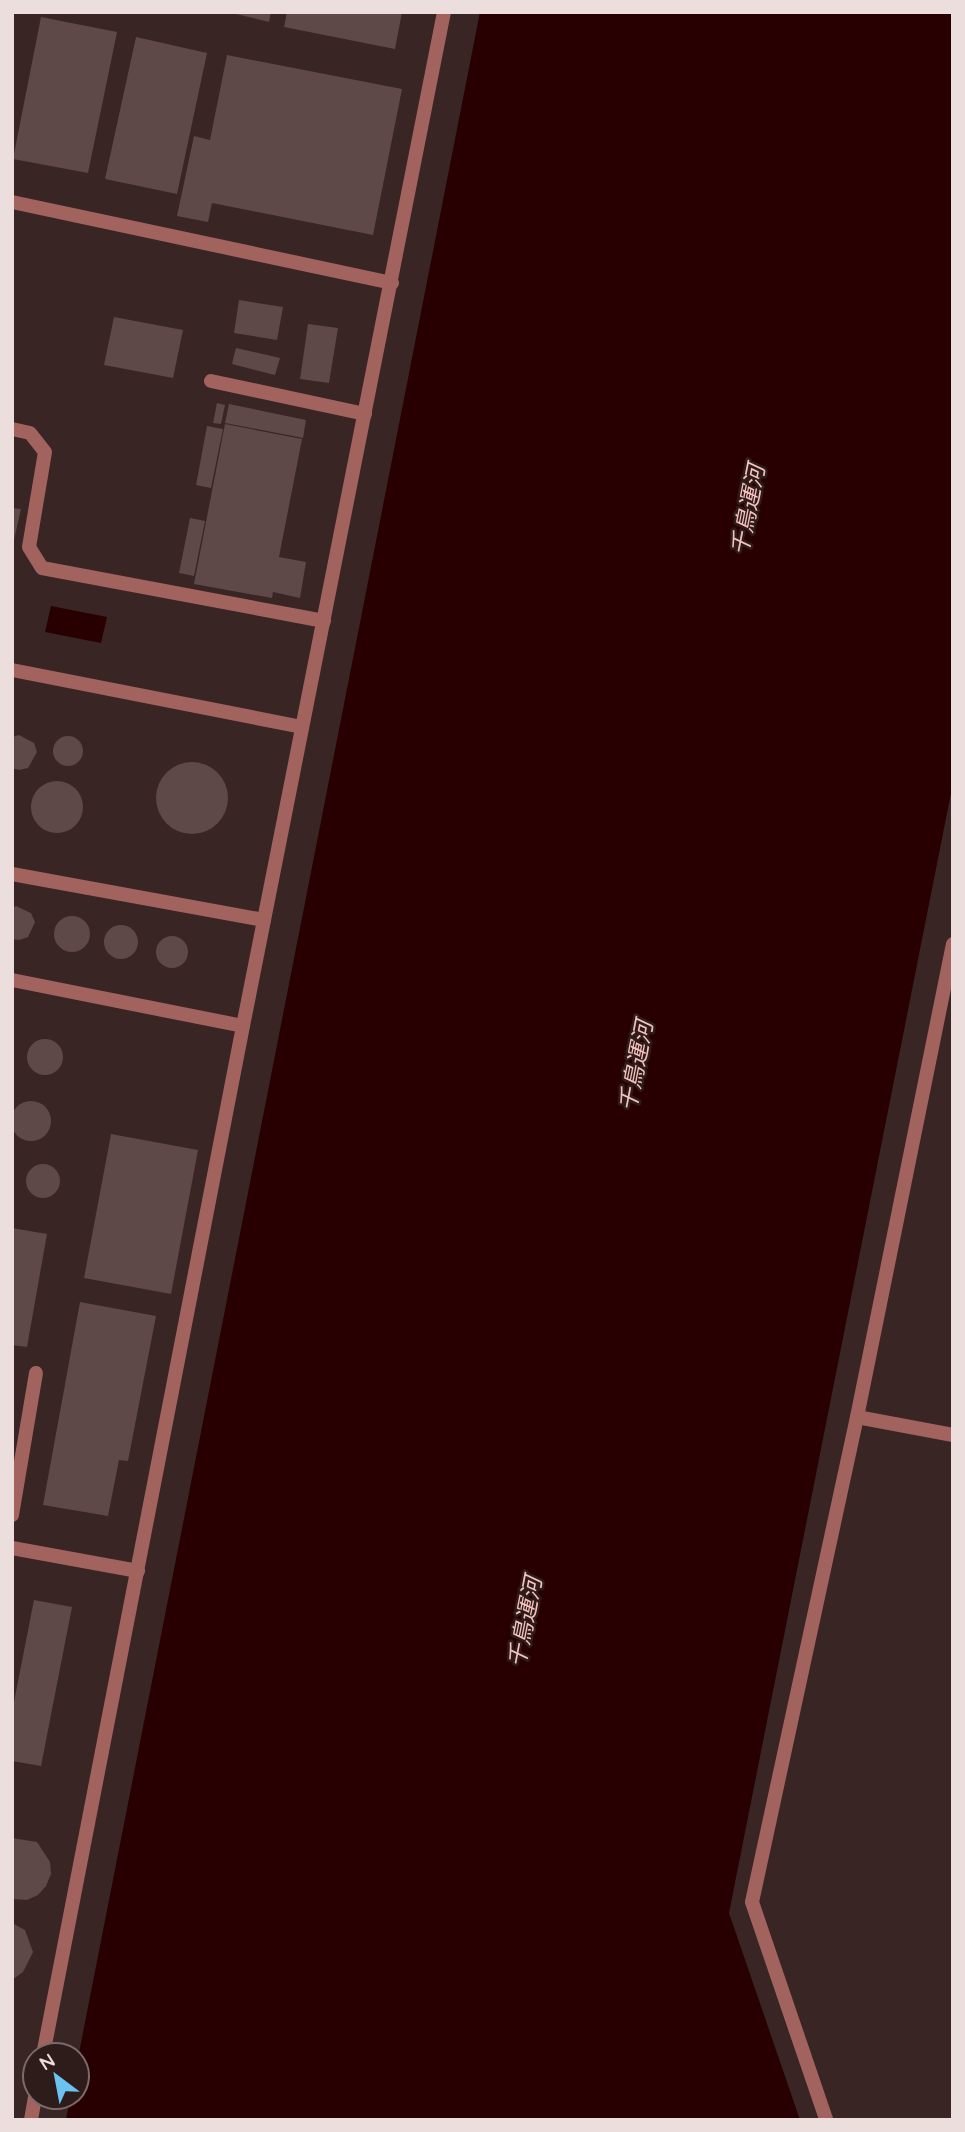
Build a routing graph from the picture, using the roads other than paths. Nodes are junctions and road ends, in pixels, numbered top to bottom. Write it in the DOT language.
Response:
graph roads {
  1 [pos="444,12"];
  2 [pos="12,202"];
  3 [pos="392,283"];
  4 [pos="211,382"];
  5 [pos="365,414"];
  6 [pos="12,429"];
  7 [pos="324,621"];
  8 [pos="12,670"];
  9 [pos="302,727"];
  10 [pos="12,874"];
  11 [pos="264,920"];
  12 [pos="953,944"];
  13 [pos="12,980"];
  14 [pos="243,1026"];
  15 [pos="36,1373"];
  16 [pos="857,1417"];
  17 [pos="953,1435"];
  18 [pos="12,1515"];
  19 [pos="12,1548"];
  20 [pos="138,1571"];
  21 [pos="46,2041"];
  22 [pos="826,2119"];
  1 -- 3 [label="lane"];
  2 -- 3 [label="lane"];
  3 -- 5 [label="lane"];
  4 -- 5 [label="lane"];
  5 -- 7 [label="lane"];
  6 -- 7 [label="lane"];
  7 -- 9 [label="lane"];
  8 -- 9 [label="lane"];
  9 -- 11 [label="lane"];
  10 -- 11 [label="lane"];
  11 -- 14 [label="lane"];
  12 -- 16 [label="lane"];
  13 -- 14 [label="lane"];
  14 -- 20 [label="lane"];
  15 -- 18 [label="lane"];
  16 -- 17 [label="lane"];
  16 -- 22 [label="lane"];
  19 -- 20 [label="lane"];
  20 -- 21 [label="lane"];
}
